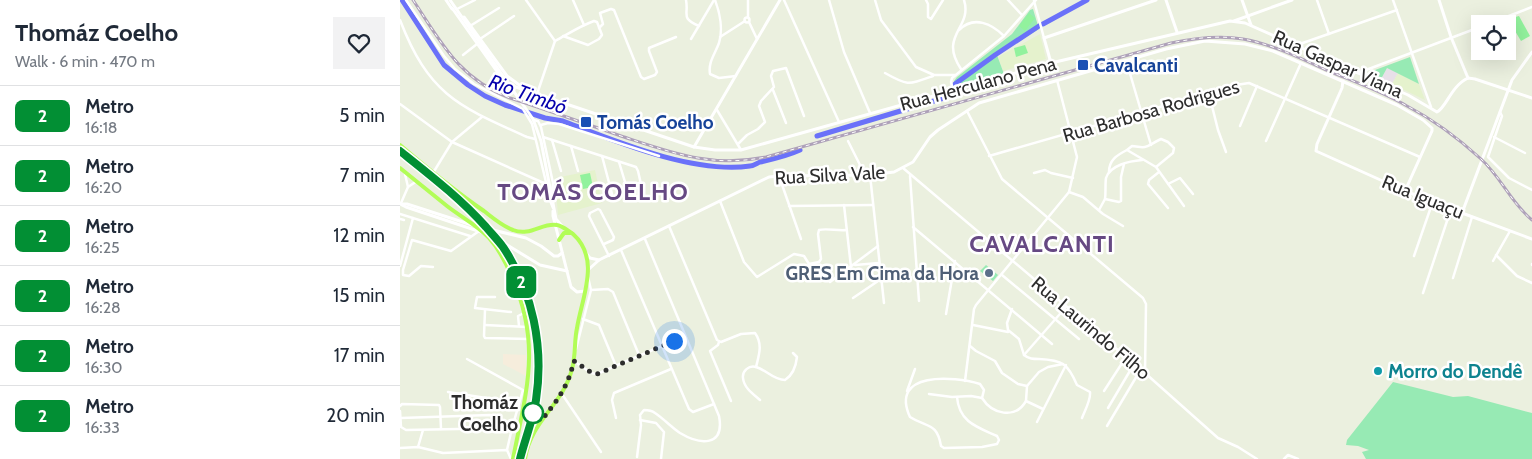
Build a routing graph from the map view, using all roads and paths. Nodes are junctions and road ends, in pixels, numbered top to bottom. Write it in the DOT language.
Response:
graph roads {
  1 [pos="406,0"];
  2 [pos="475,0"];
  3 [pos="526,0"];
  4 [pos="573,0"];
  5 [pos="686,0"];
  6 [pos="715,0"];
  7 [pos="748,0"];
  8 [pos="780,0"];
  9 [pos="784,0"];
  10 [pos="829,0"];
  11 [pos="875,0"];
  12 [pos="926,0"];
  13 [pos="930,0"];
  14 [pos="944,0"];
  15 [pos="964,0"];
  16 [pos="1008,0"];
  17 [pos="1035,0"];
  18 [pos="1156,0"];
  19 [pos="1166,0"];
  20 [pos="1242,0"];
  21 [pos="1292,0"];
  22 [pos="1317,0"];
  23 [pos="1393,0"];
  24 [pos="1439,0"];
  25 [pos="448,1"];
  26 [pos="928,4"];
  27 [pos="453,7"];
  28 [pos="1532,7"];
  29 [pos="499,8"];
  30 [pos="457,9"];
  31 [pos="1397,10"];
  32 [pos="1511,15"];
  33 [pos="514,16"];
  34 [pos="1022,16"];
  35 [pos="1248,16"];
  36 [pos="400,20"];
  37 [pos="747,21"];
  38 [pos="1234,21"];
  39 [pos="584,25"];
  40 [pos="470,26"];
  41 [pos="699,26"];
  42 [pos="1252,26"];
  43 [pos="599,28"];
  44 [pos="1471,29"];
  45 [pos="958,32"];
  46 [pos="1177,32"];
  47 [pos="1329,34"];
  48 [pos="563,36"];
  49 [pos="1004,36"];
  50 [pos="676,37"];
  51 [pos="720,37"];
  52 [pos="1451,37"];
  53 [pos="1044,38"];
  54 [pos="480,39"];
  55 [pos="691,39"];
  56 [pos="758,39"];
  57 [pos="555,41"];
  58 [pos="477,44"];
  59 [pos="1296,46"];
  60 [pos="1412,52"];
  61 [pos="1532,52"];
  62 [pos="463,55"];
  63 [pos="1126,60"];
  64 [pos="1052,63"];
  65 [pos="1301,63"];
  66 [pos="961,70"];
  67 [pos="885,73"];
  68 [pos="1358,73"];
  69 [pos="934,75"];
  70 [pos="736,76"];
  71 [pos="955,76"];
  72 [pos="1468,78"];
  73 [pos="1057,80"];
  74 [pos="1343,82"];
  75 [pos="1352,85"];
  76 [pos="1257,86"];
  77 [pos="773,89"];
  78 [pos="526,90"];
  79 [pos="1342,90"];
  80 [pos="1508,90"];
  81 [pos="953,91"];
  82 [pos="537,94"];
  83 [pos="1209,94"];
  84 [pos="1285,98"];
  85 [pos="1532,98"];
  86 [pos="400,104"];
  87 [pos="1431,109"];
  88 [pos="717,110"];
  89 [pos="967,111"];
  90 [pos="1141,112"];
  91 [pos="870,113"];
  92 [pos="1500,113"];
  93 [pos="804,116"];
  94 [pos="482,117"];
  95 [pos="1329,118"];
  96 [pos="531,121"];
  97 [pos="839,122"];
  98 [pos="786,123"];
  99 [pos="540,125"];
  100 [pos="1240,126"];
  101 [pos="1071,133"];
  102 [pos="543,136"];
  103 [pos="1494,137"];
  104 [pos="535,140"];
  105 [pos="552,140"];
  106 [pos="848,141"];
  107 [pos="1266,141"];
  108 [pos="452,142"];
  109 [pos="738,144"];
  110 [pos="1151,145"];
  111 [pos="400,146"];
  112 [pos="571,146"];
  113 [pos="694,147"];
  114 [pos="741,150"];
  115 [pos="1126,150"];
  116 [pos="1226,152"];
  117 [pos="1525,153"];
  118 [pos="602,156"];
  119 [pos="659,156"];
  120 [pos="989,156"];
  121 [pos="1421,157"];
  122 [pos="1143,160"];
  123 [pos="620,162"];
  124 [pos="1124,164"];
  125 [pos="1156,166"];
  126 [pos="400,168"];
  127 [pos="903,168"];
  128 [pos="562,171"];
  129 [pos="578,171"];
  130 [pos="405,172"];
  131 [pos="1109,172"];
  132 [pos="1159,172"];
  133 [pos="433,173"];
  134 [pos="1034,173"];
  135 [pos="868,175"];
  136 [pos="779,176"];
  137 [pos="910,176"];
  138 [pos="1073,178"];
  139 [pos="417,181"];
  140 [pos="548,183"];
  141 [pos="1168,184"];
  142 [pos="408,187"];
  143 [pos="1532,190"];
  144 [pos="1405,191"];
  145 [pos="552,192"];
  146 [pos="628,192"];
  147 [pos="1069,192"];
  148 [pos="643,193"];
  149 [pos="612,194"];
  150 [pos="1194,194"];
  151 [pos="1104,199"];
  152 [pos="720,201"];
  153 [pos="1433,201"];
  154 [pos="401,204"];
  155 [pos="844,204"];
  156 [pos="873,205"];
  157 [pos="789,206"];
  158 [pos="1184,206"];
  159 [pos="554,208"];
  160 [pos="1168,208"];
  161 [pos="1451,208"];
  162 [pos="1099,210"];
  163 [pos="1463,210"];
  164 [pos="400,214"];
  165 [pos="1472,216"];
  166 [pos="414,218"];
  167 [pos="1049,218"];
  168 [pos="555,224"];
  169 [pos="669,226"];
  170 [pos="1123,226"];
  171 [pos="562,227"];
  172 [pos="914,227"];
  173 [pos="480,230"];
  174 [pos="846,230"];
  175 [pos="1510,231"];
  176 [pos="571,233"];
  177 [pos="471,236"];
  178 [pos="645,239"];
  179 [pos="801,239"];
  180 [pos="1532,239"];
  181 [pos="559,240"];
  182 [pos="604,244"];
  183 [pos="878,246"];
  184 [pos="621,250"];
  185 [pos="562,253"];
  186 [pos="586,253"];
  187 [pos="1496,255"];
  188 [pos="609,256"];
  189 [pos="1414,256"];
  190 [pos="599,260"];
  191 [pos="955,261"];
  192 [pos="1493,261"];
  193 [pos="1013,262"];
  194 [pos="879,263"];
  195 [pos="400,266"];
  196 [pos="852,266"];
  197 [pos="433,267"];
  198 [pos="588,270"];
  199 [pos="567,271"];
  200 [pos="1002,275"];
  201 [pos="588,276"];
  202 [pos="1453,278"];
  203 [pos="881,279"];
  204 [pos="830,282"];
  205 [pos="1532,282"];
  206 [pos="590,290"];
  207 [pos="990,290"];
  208 [pos="585,291"];
  209 [pos="1423,293"];
  210 [pos="495,297"];
  211 [pos="853,298"];
  212 [pos="920,300"];
  213 [pos="884,303"];
  214 [pos="1066,307"];
  215 [pos="1012,309"];
  216 [pos="485,310"];
  217 [pos="511,312"];
  218 [pos="524,312"];
  219 [pos="946,314"];
  220 [pos="583,319"];
  221 [pos="1056,320"];
  222 [pos="485,325"];
  223 [pos="973,325"];
  224 [pos="519,326"];
  225 [pos="526,326"];
  226 [pos="1010,333"];
  227 [pos="1042,335"];
  228 [pos="685,336"];
  229 [pos="1079,339"];
  230 [pos="528,340"];
  231 [pos="719,342"];
  232 [pos="1052,344"];
  233 [pos="662,346"];
  234 [pos="970,346"];
  235 [pos="575,353"];
  236 [pos="793,353"];
  237 [pos="639,355"];
  238 [pos="1024,355"];
  239 [pos="1126,357"];
  240 [pos="467,359"];
  241 [pos="574,361"];
  242 [pos="1134,364"];
  243 [pos="1065,365"];
  244 [pos="616,366"];
  245 [pos="756,367"];
  246 [pos="672,369"];
  247 [pos="916,369"];
  248 [pos="1140,369"];
  249 [pos="1145,373"];
  250 [pos="965,380"];
  251 [pos="1027,386"];
  252 [pos="907,391"];
  253 [pos="1104,391"];
  254 [pos="448,392"];
  255 [pos="562,394"];
  256 [pos="929,394"];
  257 [pos="956,397"];
  258 [pos="982,398"];
  259 [pos="760,400"];
  260 [pos="731,401"];
  261 [pos="1026,402"];
  262 [pos="518,403"];
  263 [pos="714,404"];
  264 [pos="400,406"];
  265 [pos="1108,408"];
  266 [pos="1043,409"];
  267 [pos="400,411"];
  268 [pos="441,417"];
  269 [pos="401,418"];
  270 [pos="616,418"];
  271 [pos="1082,418"];
  272 [pos="640,420"];
  273 [pos="1037,422"];
  274 [pos="1107,426"];
  275 [pos="401,427"];
  276 [pos="494,428"];
  277 [pos="512,428"];
  278 [pos="441,429"];
  279 [pos="423,430"];
  280 [pos="418,447"];
  281 [pos="400,448"];
  282 [pos="508,450"];
  283 [pos="601,452"];
  284 [pos="637,458"];
  285 [pos="512,459"];
  286 [pos="526,459"];
  287 [pos="661,459"];
  288 [pos="1257,459"];
  289 [pos="1284,459"];
  290 [pos="1298,459"];
  1 -- 96 [label="street"];
  2 -- 30 [label="street"];
  3 -- 57 [label="street"];
  4 -- 39 [label="street"];
  5 -- 41 [label="street"];
  6 -- 41 [label="street"];
  6 -- 51 [label="street"];
  7 -- 37 [label="street"];
  8 -- 56 [label="main road"];
  9 -- 97 [label="street"];
  10 -- 91 [label="street"];
  11 -- 69 [label="street"];
  12 -- 26 [label="street"];
  13 -- 26 [label="street"];
  14 -- 26 [label="street"];
  15 -- 45 [label="street"];
  16 -- 34 [label="street"];
  17 -- 34 [label="street"];
  17 -- 53 [label="street"];
  18 -- 53 [label="main road"];
  19 -- 46 [label="main road"];
  20 -- 35 [label="main road"];
  21 -- 35 [label="main road, Rua Herculano Pena"];
  22 -- 47 [label="street"];
  23 -- 31 [label="street"];
  24 -- 52 [label="main road"];
  25 -- 27 [label="main road"];
  27 -- 30 [label="main road"];
  27 -- 58 [label="main road"];
  27 -- 140 [label="main road"];
  28 -- 32 [label="street"];
  29 -- 40 [label="street"];
  30 -- 40 [label="main road"];
  31 -- 47 [label="street"];
  31 -- 60 [label="street"];
  33 -- 54 [label="street"];
  34 -- 49 [label="street"];
  35 -- 38 [label="main road, Rua Herculano Pena"];
  35 -- 42 [label="main road"];
  36 -- 94 [label="street"];
  37 -- 51 [label="street"];
  37 -- 56 [label="street"];
  38 -- 42 [label="main road, Rua Gaspar Viana"];
  38 -- 46 [label="main road, Rua Herculano Pena"];
  39 -- 43 [label="street"];
  39 -- 48 [label="street"];
  40 -- 54 [label="main road"];
  41 -- 55 [label="street"];
  42 -- 59 [label="main road, Rua Gaspar Viana"];
  43 -- 48 [label="street"];
  43 -- 50 [label="street"];
  44 -- 52 [label="street"];
  45 -- 49 [label="street"];
  45 -- 66 [label="street"];
  46 -- 64 [label="main road, Rua Herculano Pena"];
  47 -- 59 [label="street"];
  48 -- 57 [label="street"];
  49 -- 66 [label="street"];
  51 -- 70 [label="street"];
  52 -- 60 [label="street"];
  52 -- 72 [label="main road"];
  53 -- 64 [label="main road"];
  54 -- 78 [label="main road"];
  56 -- 70 [label="main road"];
  57 -- 82 [label="street"];
  58 -- 62 [label="street"];
  58 -- 78 [label="main road"];
  59 -- 68 [label="main road, Rua Gaspar Viana"];
  60 -- 68 [label="street"];
  60 -- 87 [label="street"];
  61 -- 80 [label="main road"];
  63 -- 65 [label="main road, Rua Silva Vale"];
  63 -- 73 [label="main road, Rua Silva Vale"];
  63 -- 90 [label="street"];
  64 -- 81 [label="main road, Rua Herculano Pena"];
  65 -- 74 [label="main road, Rua Silva Vale"];
  65 -- 84 [label="street"];
  66 -- 71 [label="street"];
  67 -- 69 [label="street"];
  68 -- 87 [label="main road, Rua Gaspar Viana"];
  69 -- 71 [label="street"];
  70 -- 88 [label="main road"];
  71 -- 81 [label="street"];
  72 -- 80 [label="main road"];
  72 -- 87 [label="main road, Rua Gaspar Viana"];
  73 -- 89 [label="main road, Rua Silva Vale"];
  73 -- 101 [label="street"];
  74 -- 75 [label="main road, Rua Silva Vale"];
  74 -- 79 [label="main road"];
  75 -- 79 [label="main road"];
  75 -- 121 [label="main road, Rua Silva Vale"];
  76 -- 83 [label="street, Rua Barbosa Rodrigues"];
  76 -- 84 [label="street, Rua Barbosa Rodrigues"];
  76 -- 100 [label="street"];
  77 -- 93 [label="street"];
  77 -- 98 [label="street"];
  77 -- 109 [label="street"];
  78 -- 82 [label="main road, Rua Herculano Pena"];
  79 -- 95 [label="main road"];
  80 -- 85 [label="main road"];
  80 -- 92 [label="main road"];
  81 -- 91 [label="main road, Rua Herculano Pena"];
  82 -- 113 [label="main road, Rua Herculano Pena"];
  83 -- 90 [label="street, Rua Barbosa Rodrigues"];
  83 -- 116 [label="street"];
  84 -- 95 [label="street, Rua Barbosa Rodrigues"];
  84 -- 107 [label="street"];
  86 -- 108 [label="street"];
  88 -- 109 [label="street"];
  88 -- 113 [label="main road"];
  89 -- 120 [label="street"];
  89 -- 127 [label="main road, Rua Silva Vale"];
  90 -- 101 [label="street, Rua Barbosa Rodrigues"];
  90 -- 110 [label="street"];
  91 -- 97 [label="main road, Rua Herculano Pena"];
  92 -- 103 [label="street"];
  92 -- 163 [label="main road"];
  94 -- 104 [label="street"];
  94 -- 108 [label="street"];
  95 -- 121 [label="street, Rua Barbosa Rodrigues"];
  95 -- 144 [label="main road, Rua Iguaçu"];
  96 -- 99 [label="street"];
  96 -- 104 [label="street"];
  97 -- 114 [label="main road, Rua Herculano Pena"];
  99 -- 102 [label="street"];
  99 -- 119 [label="street"];
  101 -- 120 [label="street, Rua Barbosa Rodrigues"];
  101 -- 138 [label="street"];
  102 -- 105 [label="street"];
  102 -- 145 [label="street"];
  103 -- 117 [label="street"];
  103 -- 143 [label="street"];
  104 -- 140 [label="street"];
  105 -- 112 [label="street"];
  105 -- 128 [label="street"];
  106 -- 135 [label="street"];
  108 -- 133 [label="street"];
  108 -- 140 [label="street"];
  109 -- 114 [label="street"];
  110 -- 115 [label="street"];
  110 -- 125 [label="street"];
  111 -- 133 [label="main road"];
  112 -- 118 [label="street"];
  112 -- 129 [label="street"];
  113 -- 114 [label="main road, Rua Herculano Pena"];
  115 -- 122 [label="street"];
  115 -- 131 [label="street"];
  118 -- 123 [label="street"];
  118 -- 149 [label="street"];
  120 -- 167 [label="street"];
  121 -- 144 [label="main road"];
  122 -- 124 [label="street"];
  122 -- 125 [label="street"];
  123 -- 146 [label="street"];
  123 -- 148 [label="street"];
  124 -- 131 [label="street"];
  124 -- 151 [label="street"];
  125 -- 132 [label="street"];
  126 -- 130 [label="main road"];
  127 -- 135 [label="main road, Rua Silva Vale"];
  127 -- 137 [label="street, Rua Laurindo Filho"];
  130 -- 139 [label="main road"];
  130 -- 142 [label="street"];
  131 -- 151 [label="street"];
  132 -- 141 [label="street"];
  132 -- 160 [label="street"];
  133 -- 168 [label="main road"];
  134 -- 138 [label="street"];
  135 -- 136 [label="main road, Rua Silva Vale"];
  135 -- 156 [label="street"];
  136 -- 152 [label="main road, Rua Silva Vale"];
  136 -- 157 [label="street"];
  137 -- 172 [label="street"];
  137 -- 193 [label="street, Rua Laurindo Filho"];
  138 -- 147 [label="street"];
  139 -- 142 [label="street"];
  139 -- 173 [label="main road"];
  140 -- 145 [label="main road"];
  140 -- 159 [label="street"];
  141 -- 150 [label="street"];
  141 -- 158 [label="street"];
  142 -- 154 [label="street"];
  144 -- 153 [label="main road, Rua Iguaçu"];
  145 -- 159 [label="main road"];
  147 -- 162 [label="street"];
  147 -- 167 [label="street"];
  151 -- 162 [label="street"];
  152 -- 169 [label="main road, Rua Silva Vale"];
  152 -- 174 [label="street"];
  153 -- 161 [label="main road, Rua Iguaçu"];
  153 -- 189 [label="street"];
  154 -- 185 [label="main road"];
  154 -- 199 [label="main road"];
  155 -- 156 [label="street"];
  155 -- 157 [label="street"];
  155 -- 174 [label="street"];
  156 -- 183 [label="street"];
  157 -- 179 [label="street"];
  159 -- 168 [label="main road"];
  159 -- 171 [label="main road"];
  161 -- 163 [label="main road, Rua Iguaçu"];
  161 -- 209 [label="street"];
  162 -- 170 [label="street"];
  163 -- 165 [label="main road, Rua Iguaçu"];
  164 -- 166 [label="street"];
  165 -- 175 [label="main road, Rua Iguaçu"];
  165 -- 202 [label="street"];
  166 -- 177 [label="street"];
  166 -- 195 [label="street"];
  167 -- 193 [label="street"];
  167 -- 249 [label="street"];
  168 -- 171 [label="main road"];
  168 -- 181 [label="main road"];
  169 -- 178 [label="main road, Rua Silva Vale"];
  169 -- 231 [label="street"];
  171 -- 176 [label="main road"];
  172 -- 191 [label="street"];
  172 -- 212 [label="street"];
  173 -- 177 [label="street"];
  173 -- 218 [label="main road"];
  174 -- 196 [label="street"];
  175 -- 180 [label="main road, Rua Iguaçu"];
  175 -- 187 [label="street"];
  176 -- 181 [label="main road"];
  176 -- 186 [label="main road"];
  177 -- 197 [label="street"];
  178 -- 184 [label="main road, Rua Silva Vale"];
  178 -- 228 [label="street"];
  181 -- 185 [label="main road"];
  182 -- 182 [label="street"];
  182 -- 188 [label="street"];
  183 -- 194 [label="street"];
  183 -- 196 [label="street"];
  184 -- 188 [label="main road, Rua Silva Vale"];
  184 -- 233 [label="street"];
  185 -- 199 [label="main road"];
  186 -- 190 [label="main road"];
  186 -- 198 [label="main road"];
  187 -- 192 [label="street"];
  187 -- 205 [label="street"];
  188 -- 190 [label="main road, Rua Silva Vale"];
  190 -- 198 [label="main road, Rua Silva Vale"];
  191 -- 207 [label="street"];
  191 -- 219 [label="street"];
  193 -- 200 [label="street"];
  193 -- 214 [label="street, Rua Laurindo Filho"];
  194 -- 196 [label="street"];
  194 -- 203 [label="street"];
  196 -- 204 [label="street"];
  198 -- 201 [label="main road"];
  199 -- 208 [label="main road"];
  200 -- 207 [label="street"];
  200 -- 221 [label="street"];
  201 -- 206 [label="street"];
  201 -- 208 [label="main road"];
  203 -- 211 [label="street"];
  203 -- 213 [label="street"];
  206 -- 220 [label="street"];
  206 -- 237 [label="street"];
  207 -- 215 [label="street"];
  207 -- 223 [label="street"];
  208 -- 235 [label="main road"];
  210 -- 216 [label="street"];
  214 -- 221 [label="street"];
  214 -- 239 [label="street, Rua Laurindo Filho"];
  215 -- 226 [label="street"];
  215 -- 227 [label="street"];
  216 -- 217 [label="street"];
  216 -- 222 [label="street"];
  218 -- 224 [label="street"];
  218 -- 225 [label="main road"];
  220 -- 235 [label="street"];
  220 -- 244 [label="street"];
  221 -- 227 [label="street"];
  221 -- 229 [label="street"];
  222 -- 224 [label="street"];
  222 -- 230 [label="street"];
  223 -- 226 [label="street"];
  223 -- 234 [label="street"];
  224 -- 225 [label="street"];
  225 -- 230 [label="main road"];
  226 -- 238 [label="street"];
  227 -- 232 [label="street"];
  227 -- 238 [label="street"];
  228 -- 233 [label="street"];
  228 -- 263 [label="street"];
  230 -- 285 [label="main road"];
  231 -- 245 [label="street"];
  231 -- 260 [label="street"];
  233 -- 237 [label="street"];
  233 -- 246 [label="street"];
  234 -- 250 [label="street"];
  234 -- 251 [label="street"];
  235 -- 241 [label="main road"];
  236 -- 245 [label="street"];
  237 -- 244 [label="street"];
  238 -- 243 [label="street"];
  239 -- 242 [label="street, Rua Laurindo Filho"];
  239 -- 253 [label="street"];
  240 -- 262 [label="street"];
  241 -- 244 [label="street"];
  241 -- 255 [label="main road"];
  242 -- 248 [label="street, Rua Laurindo Filho"];
  242 -- 265 [label="street"];
  243 -- 251 [label="street"];
  243 -- 266 [label="street"];
  243 -- 271 [label="street"];
  245 -- 259 [label="street"];
  246 -- 263 [label="street"];
  246 -- 270 [label="street"];
  247 -- 252 [label="street"];
  248 -- 249 [label="street, Rua Laurindo Filho"];
  248 -- 274 [label="street"];
  249 -- 288 [label="street, Rua Laurindo Filho"];
  250 -- 252 [label="street"];
  250 -- 258 [label="street"];
  251 -- 261 [label="street"];
  252 -- 257 [label="street"];
  254 -- 262 [label="street"];
  255 -- 283 [label="street"];
  255 -- 286 [label="main road"];
  256 -- 257 [label="street"];
  257 -- 258 [label="street"];
  258 -- 261 [label="street"];
  261 -- 266 [label="street"];
  262 -- 277 [label="street"];
  263 -- 272 [label="street"];
  264 -- 268 [label="street"];
  266 -- 273 [label="street"];
  267 -- 269 [label="street"];
  268 -- 269 [label="street"];
  268 -- 276 [label="street"];
  268 -- 278 [label="street"];
  269 -- 275 [label="street"];
  272 -- 284 [label="street"];
  272 -- 287 [label="street"];
  275 -- 279 [label="street"];
  276 -- 277 [label="street"];
  276 -- 278 [label="street"];
  277 -- 282 [label="street"];
  278 -- 279 [label="street"];
  279 -- 280 [label="street"];
  280 -- 281 [label="street"];
  280 -- 282 [label="street"];
  282 -- 285 [label="street"];
  289 -- 290 [label="street"];
}
